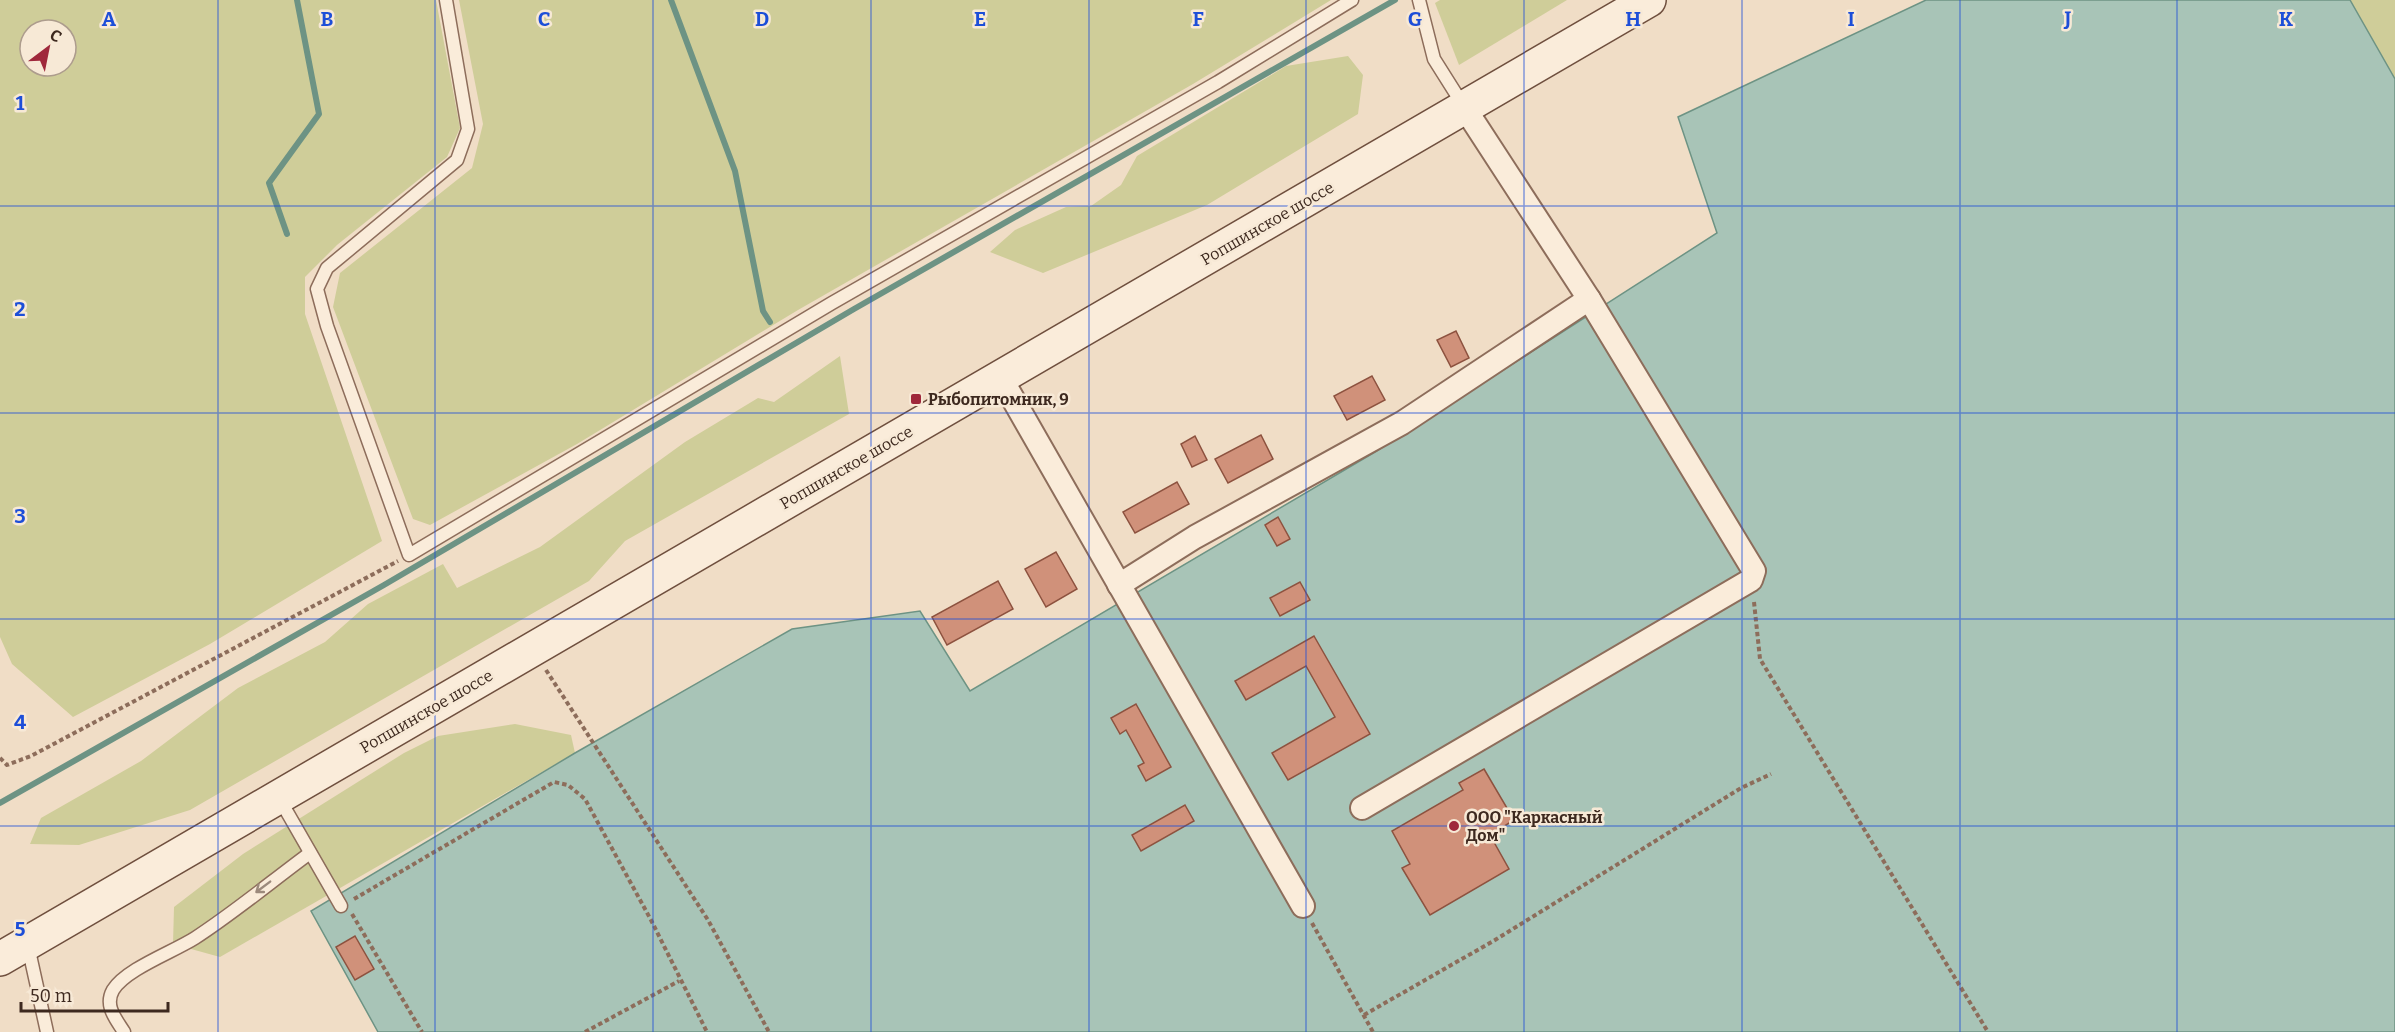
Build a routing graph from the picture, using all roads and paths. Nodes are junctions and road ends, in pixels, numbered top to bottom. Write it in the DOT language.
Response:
graph roads {
  1 [pos="446,0"];
  2 [pos="1352,0"];
  3 [pos="1419,0"];
  4 [pos="1649,0"];
  5 [pos="1464,106"];
  6 [pos="1588,299"];
  7 [pos="1001,378"];
  8 [pos="409,555"];
  9 [pos="1751,580"];
  10 [pos="1119,585"];
  11 [pos="532,650"];
  12 [pos="0,758"];
  13 [pos="1771,774"];
  14 [pos="279,798"];
  15 [pos="1362,808"];
  16 [pos="310,853"];
  17 [pos="341,906"];
  18 [pos="1302,906"];
  19 [pos="23,945"];
  20 [pos="679,981"];
  21 [pos="1364,1015"];
  22 [pos="47,1032"];
  23 [pos="124,1032"];
  24 [pos="422,1032"];
  25 [pos="585,1032"];
  26 [pos="707,1032"];
  27 [pos="770,1032"];
  28 [pos="1373,1032"];
  29 [pos="1988,1032"];
  1 -- 8 [label="lane"];
  2 -- 8 [label="lane"];
  3 -- 5 [label="lane"];
  4 -- 5 [label="main road, Ропшинское шоссе"];
  5 -- 6 [label="street"];
  5 -- 7 [label="main road, Ропшинское шоссе"];
  6 -- 9 [label="street"];
  6 -- 10 [label="street"];
  7 -- 10 [label="street"];
  7 -- 11 [label="main road, Ропшинское шоссе"];
  8 -- 12 [label="path"];
  9 -- 15 [label="street"];
  9 -- 29 [label="path"];
  10 -- 18 [label="street"];
  11 -- 14 [label="main road, Ропшинское шоссе"];
  11 -- 27 [label="path"];
  13 -- 21 [label="path"];
  14 -- 16 [label="lane"];
  14 -- 19 [label="main road, Ропшинское шоссе"];
  16 -- 17 [label="lane"];
  16 -- 23 [label="lane, one-way"];
  17 -- 20 [label="path"];
  17 -- 24 [label="path"];
  18 -- 21 [label="path"];
  19 -- 22 [label="lane"];
  20 -- 25 [label="path"];
  20 -- 26 [label="path"];
  21 -- 28 [label="path"];
}
